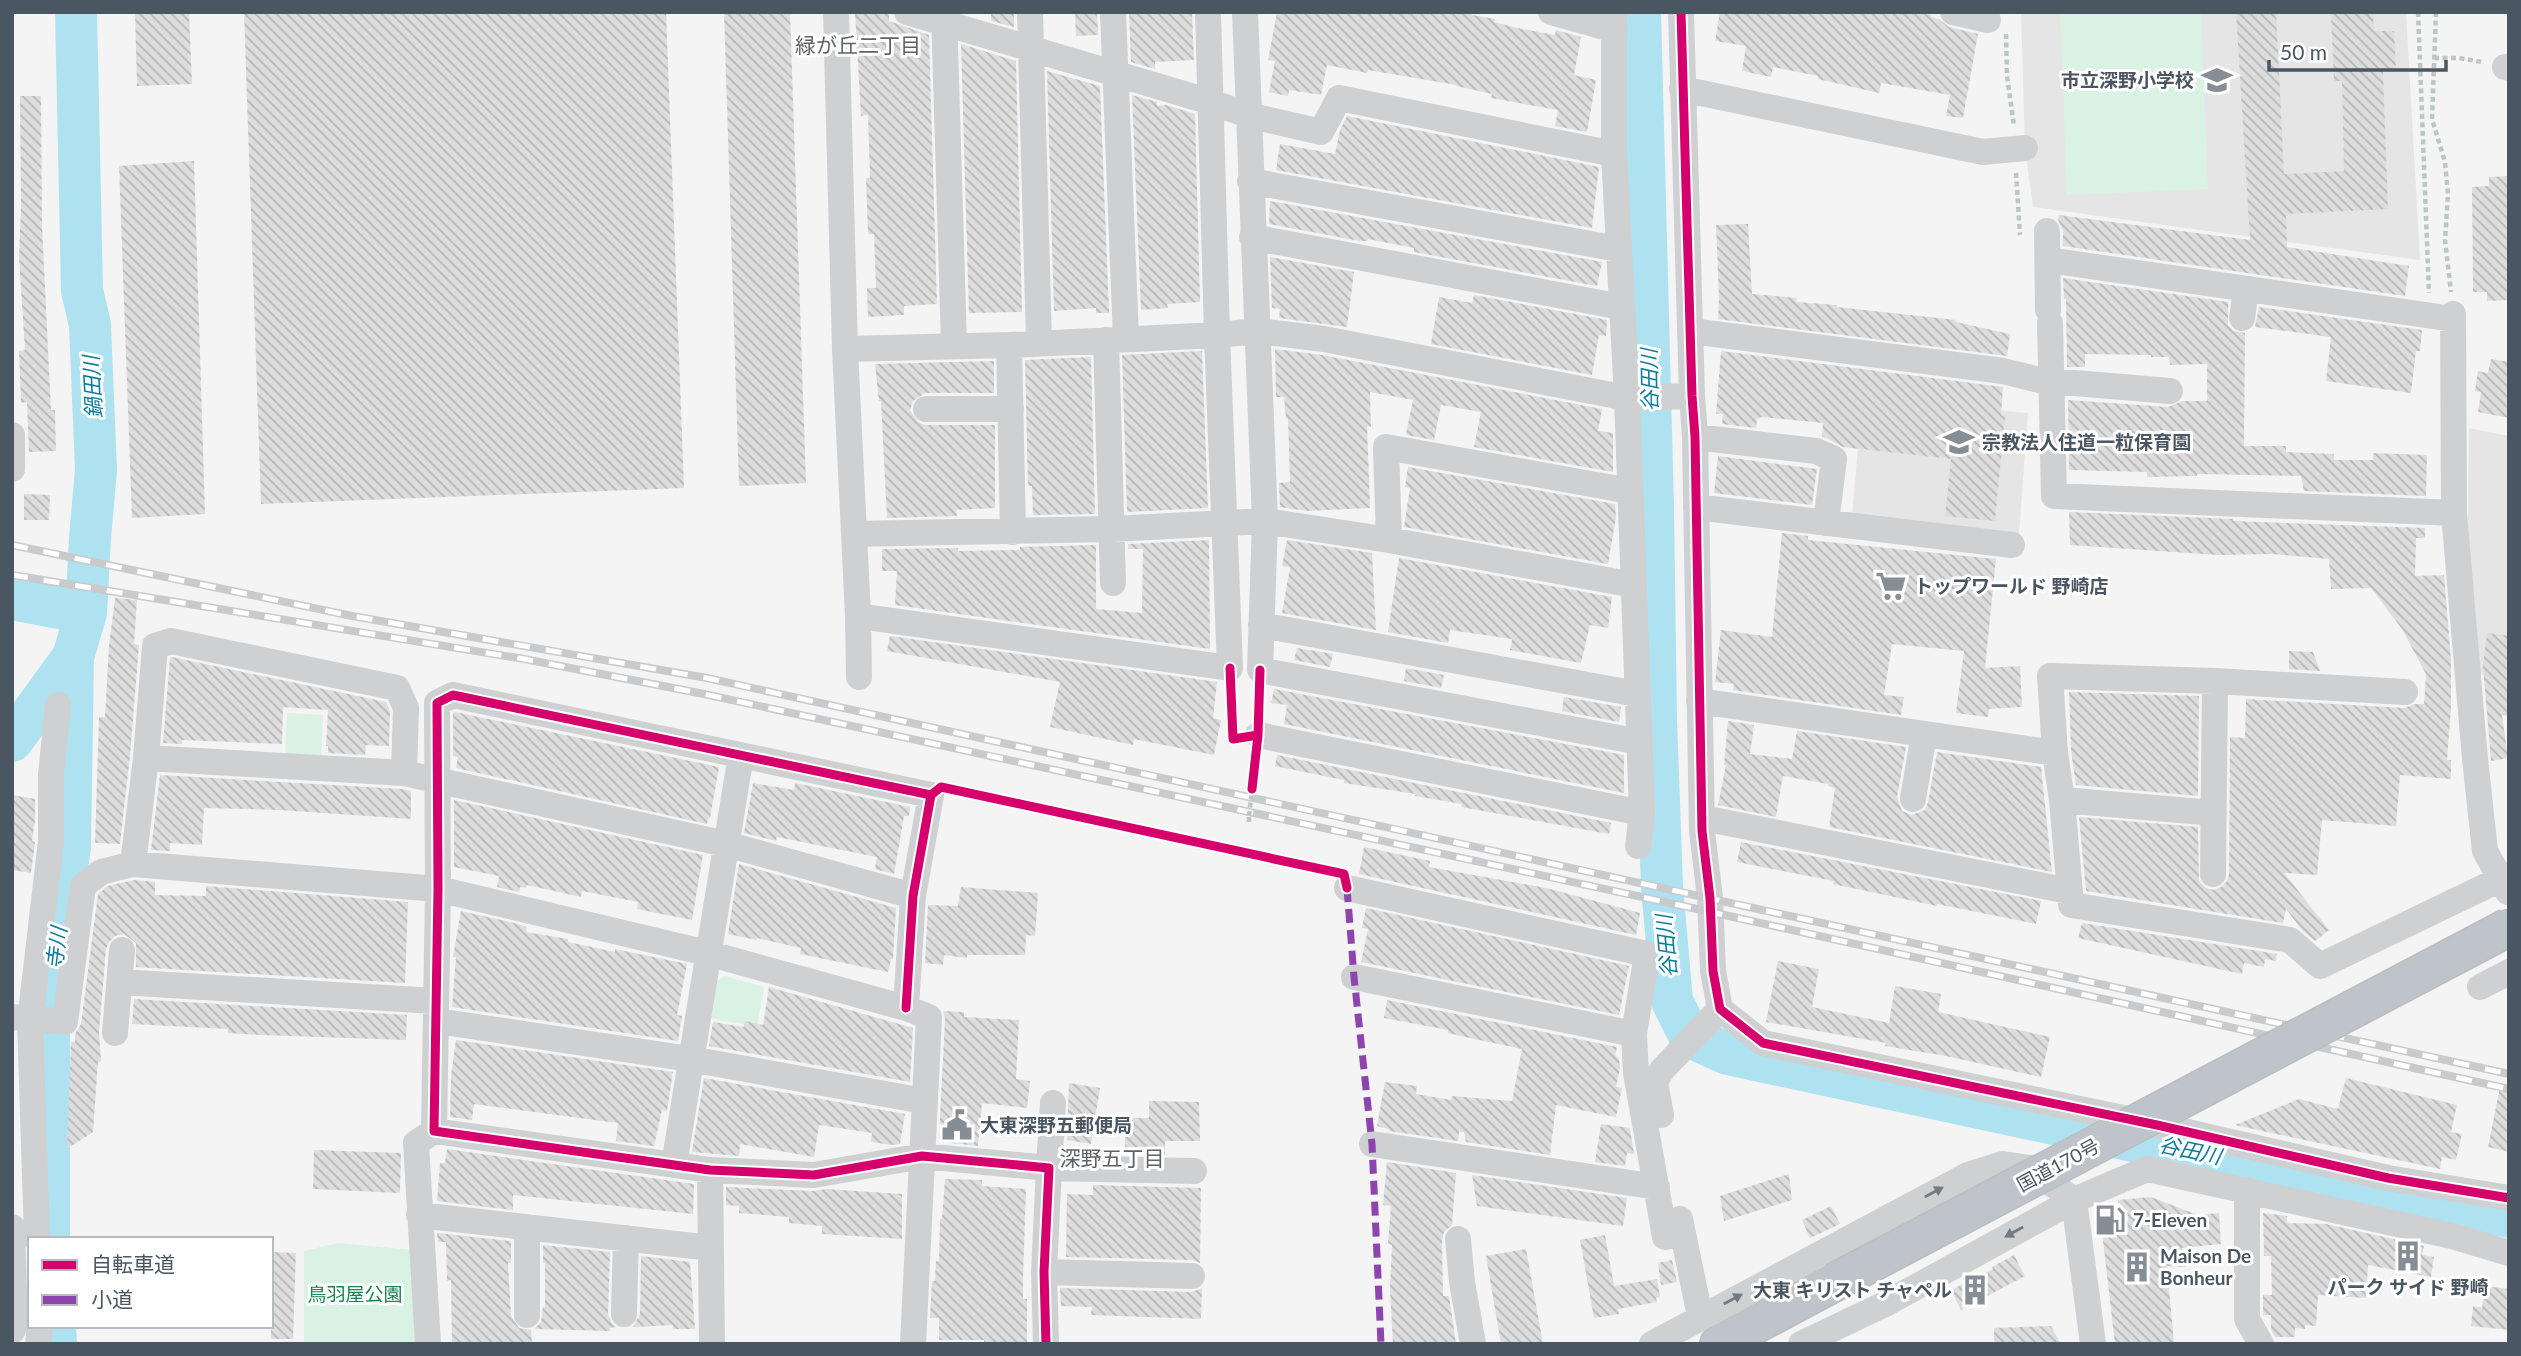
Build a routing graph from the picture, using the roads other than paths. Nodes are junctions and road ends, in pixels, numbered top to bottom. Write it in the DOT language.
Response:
graph roads {
  1 [pos="836,12"];
  2 [pos="907,12"];
  3 [pos="1030,12"];
  4 [pos="1113,12"];
  5 [pos="1208,12"];
  6 [pos="1245,12"];
  7 [pos="1551,12"];
  8 [pos="1681,12"];
  9 [pos="1953,12"];
  10 [pos="944,18"];
  11 [pos="1615,21"];
  12 [pos="1997,21"];
  13 [pos="1031,50"];
  14 [pos="1114,74"];
  15 [pos="1682,89"];
  16 [pos="1211,102"];
  17 [pos="1248,115"];
  18 [pos="2020,148"];
  19 [pos="1614,154"];
  20 [pos="1250,181"];
  21 [pos="2047,231"];
  22 [pos="1252,237"];
  23 [pos="1618,249"];
  24 [pos="2048,260"];
  25 [pos="2246,289"];
  26 [pos="1621,307"];
  27 [pos="2242,318"];
  28 [pos="1258,331"];
  29 [pos="1691,331"];
  30 [pos="1217,335"];
  31 [pos="1116,340"];
  32 [pos="1039,343"];
  33 [pos="954,345"];
  34 [pos="1009,345"];
  35 [pos="845,349"];
  36 [pos="2040,379"];
  37 [pos="2170,391"];
  38 [pos="1692,396"];
  39 [pos="1627,398"];
  40 [pos="926,409"];
  41 [pos="1011,409"];
  42 [pos="12,435"];
  43 [pos="1695,437"];
  44 [pos="12,469"];
  45 [pos="1630,491"];
  46 [pos="1696,507"];
  47 [pos="2454,513"];
  48 [pos="1265,521"];
  49 [pos="1224,522"];
  50 [pos="1826,523"];
  51 [pos="1112,529"];
  52 [pos="1013,532"];
  53 [pos="854,534"];
  54 [pos="1389,540"];
  55 [pos="2012,545"];
  56 [pos="1113,583"];
  57 [pos="1634,586"];
  58 [pos="858,616"];
  59 [pos="1261,625"];
  60 [pos="859,677"];
  61 [pos="2215,681"];
  62 [pos="2405,692"];
  63 [pos="1637,694"];
  64 [pos="1699,701"];
  65 [pos="58,705"];
  66 [pos="1924,734"];
  67 [pos="1258,735"];
  68 [pos="1640,742"];
  69 [pos="2054,753"];
  70 [pos="741,755"];
  71 [pos="146,758"];
  72 [pos="404,773"];
  73 [pos="439,781"];
  74 [pos="1913,799"];
  75 [pos="2062,800"];
  76 [pos="1642,813"];
  77 [pos="2214,813"];
  78 [pos="1703,818"];
  79 [pos="726,844"];
  80 [pos="1638,846"];
  81 [pos="133,864"];
  82 [pos="2213,874"];
  83 [pos="2506,882"];
  84 [pos="1347,888"];
  85 [pos="438,890"];
  86 [pos="2069,891"];
  87 [pos="913,896"];
  88 [pos="2509,927"];
  89 [pos="122,950"];
  90 [pos="707,953"];
  91 [pos="2509,972"];
  92 [pos="1354,977"];
  93 [pos="120,982"];
  94 [pos="2480,987"];
  95 [pos="906,1009"];
  96 [pos="1720,1009"];
  97 [pos="436,1011"];
  98 [pos="21,1019"];
  99 [pos="116,1033"];
  100 [pos="1634,1034"];
  101 [pos="690,1059"];
  102 [pos="924,1101"];
  103 [pos="1053,1103"];
  104 [pos="2157,1125"];
  105 [pos="434,1131"];
  106 [pos="1372,1144"];
  107 [pos="922,1156"];
  108 [pos="674,1165"];
  109 [pos="1049,1168"];
  110 [pos="710,1170"];
  111 [pos="2147,1170"];
  112 [pos="1194,1171"];
  113 [pos="1657,1187"];
  114 [pos="2247,1190"];
  115 [pos="2509,1198"];
  116 [pos="2074,1199"];
  117 [pos="419,1215"];
  118 [pos="527,1227"];
  119 [pos="1683,1234"];
  120 [pos="626,1238"];
  121 [pos="1458,1239"];
  122 [pos="19,1242"];
  123 [pos="711,1248"];
  124 [pos="2509,1253"];
  125 [pos="1044,1272"];
  126 [pos="1192,1276"];
  127 [pos="624,1314"];
  128 [pos="527,1315"];
  129 [pos="1710,1330"];
  130 [pos="12,1331"];
  131 [pos="428,1344"];
  132 [pos="712,1344"];
  133 [pos="914,1344"];
  134 [pos="1046,1344"];
  135 [pos="1473,1344"];
  136 [pos="1652,1344"];
  137 [pos="1801,1344"];
  138 [pos="2093,1344"];
  139 [pos="2261,1344"];
  1 -- 35 [label="street"];
  2 -- 10 [label="street"];
  3 -- 13 [label="street"];
  4 -- 14 [label="street"];
  5 -- 16 [label="street"];
  6 -- 17 [label="street"];
  7 -- 11 [label="street"];
  8 -- 15 [label="street"];
  9 -- 12 [label="street"];
  10 -- 13 [label="street"];
  10 -- 33 [label="street"];
  11 -- 19 [label="street"];
  13 -- 14 [label="street"];
  13 -- 32 [label="street"];
  14 -- 16 [label="street"];
  14 -- 31 [label="street"];
  15 -- 18 [label="street"];
  15 -- 29 [label="street"];
  16 -- 17 [label="street"];
  16 -- 30 [label="street"];
  17 -- 19 [label="street"];
  17 -- 20 [label="street"];
  19 -- 23 [label="street"];
  20 -- 22 [label="street"];
  20 -- 23 [label="street"];
  21 -- 24 [label="street"];
  22 -- 26 [label="street"];
  22 -- 28 [label="street"];
  23 -- 26 [label="street"];
  24 -- 25 [label="street"];
  24 -- 36 [label="street"];
  25 -- 27 [label="street"];
  25 -- 47 [label="street"];
  26 -- 39 [label="street"];
  28 -- 30 [label="street"];
  28 -- 39 [label="street"];
  28 -- 48 [label="street"];
  29 -- 36 [label="street"];
  29 -- 38 [label="street"];
  30 -- 31 [label="street"];
  30 -- 49 [label="street"];
  31 -- 32 [label="street"];
  31 -- 51 [label="street"];
  32 -- 34 [label="street"];
  33 -- 34 [label="street"];
  33 -- 35 [label="street"];
  34 -- 41 [label="street"];
  35 -- 53 [label="street"];
  36 -- 37 [label="street"];
  36 -- 47 [label="street"];
  38 -- 39 [label="street"];
  38 -- 43 [label="street"];
  39 -- 45 [label="street"];
  40 -- 41 [label="street"];
  41 -- 52 [label="street"];
  42 -- 44 [label="street"];
  43 -- 46 [label="street"];
  43 -- 50 [label="street"];
  45 -- 54 [label="street"];
  45 -- 57 [label="street"];
  46 -- 50 [label="street"];
  46 -- 64 [label="street"];
  47 -- 83 [label="street"];
  48 -- 49 [label="street"];
  48 -- 54 [label="street"];
  48 -- 59 [label="street"];
  49 -- 51 [label="street"];
  49 -- 58 [label="street"];
  50 -- 55 [label="street"];
  51 -- 52 [label="street"];
  51 -- 56 [label="street"];
  52 -- 53 [label="street"];
  53 -- 58 [label="street"];
  54 -- 57 [label="street"];
  57 -- 63 [label="street"];
  58 -- 60 [label="street"];
  59 -- 63 [label="street"];
  59 -- 68 [label="street"];
  61 -- 62 [label="street"];
  61 -- 69 [label="street"];
  61 -- 77 [label="street"];
  63 -- 68 [label="street"];
  64 -- 66 [label="street"];
  64 -- 78 [label="street"];
  65 -- 98 [label="street"];
  66 -- 69 [label="street"];
  66 -- 74 [label="street"];
  67 -- 76 [label="street"];
  68 -- 76 [label="street"];
  69 -- 75 [label="street"];
  70 -- 73 [label="street"];
  70 -- 79 [label="street"];
  70 -- 87 [label="street"];
  71 -- 72 [label="street"];
  71 -- 72 [label="street"];
  71 -- 81 [label="street"];
  72 -- 73 [label="street"];
  73 -- 79 [label="street"];
  73 -- 85 [label="street"];
  75 -- 77 [label="street"];
  75 -- 86 [label="street"];
  76 -- 80 [label="street"];
  77 -- 82 [label="street"];
  78 -- 86 [label="street"];
  78 -- 96 [label="street"];
  79 -- 87 [label="street"];
  79 -- 90 [label="street"];
  81 -- 85 [label="street"];
  81 -- 98 [label="street"];
  83 -- 86 [label="street"];
  84 -- 100 [label="street"];
  85 -- 90 [label="street"];
  85 -- 97 [label="street"];
  87 -- 95 [label="street"];
  88 -- 129 [label="highway, 国道170号, bridge"];
  89 -- 93 [label="street"];
  90 -- 95 [label="street"];
  90 -- 101 [label="street"];
  91 -- 94 [label="street"];
  92 -- 100 [label="street"];
  93 -- 97 [label="street"];
  93 -- 99 [label="street"];
  95 -- 102 [label="street"];
  96 -- 104 [label="street"];
  96 -- 119 [label="street"];
  97 -- 101 [label="street"];
  97 -- 105 [label="street"];
  98 -- 122 [label="street"];
  100 -- 113 [label="street"];
  101 -- 102 [label="street"];
  101 -- 108 [label="street"];
  102 -- 107 [label="street"];
  103 -- 109 [label="street"];
  104 -- 111 [label="street"];
  104 -- 115 [label="street"];
  105 -- 108 [label="street"];
  105 -- 117 [label="street"];
  106 -- 113 [label="street"];
  107 -- 109 [label="street"];
  107 -- 110 [label="street"];
  107 -- 133 [label="street"];
  108 -- 110 [label="street"];
  109 -- 112 [label="street"];
  109 -- 125 [label="street"];
  110 -- 123 [label="street"];
  111 -- 114 [label="street"];
  111 -- 116 [label="street"];
  113 -- 119 [label="street"];
  114 -- 124 [label="street"];
  114 -- 139 [label="street"];
  129 -- 116 [label="street, one-way"];
  116 -- 137 [label="street, one-way"];
  116 -- 138 [label="street"];
  117 -- 118 [label="street"];
  117 -- 131 [label="street"];
  118 -- 120 [label="street"];
  118 -- 128 [label="street"];
  119 -- 129 [label="street"];
  120 -- 123 [label="street"];
  120 -- 127 [label="street"];
  121 -- 135 [label="street"];
  122 -- 130 [label="street"];
  123 -- 132 [label="street"];
  125 -- 126 [label="street"];
  125 -- 134 [label="street"];
  129 -- 136 [label="street"];
}
